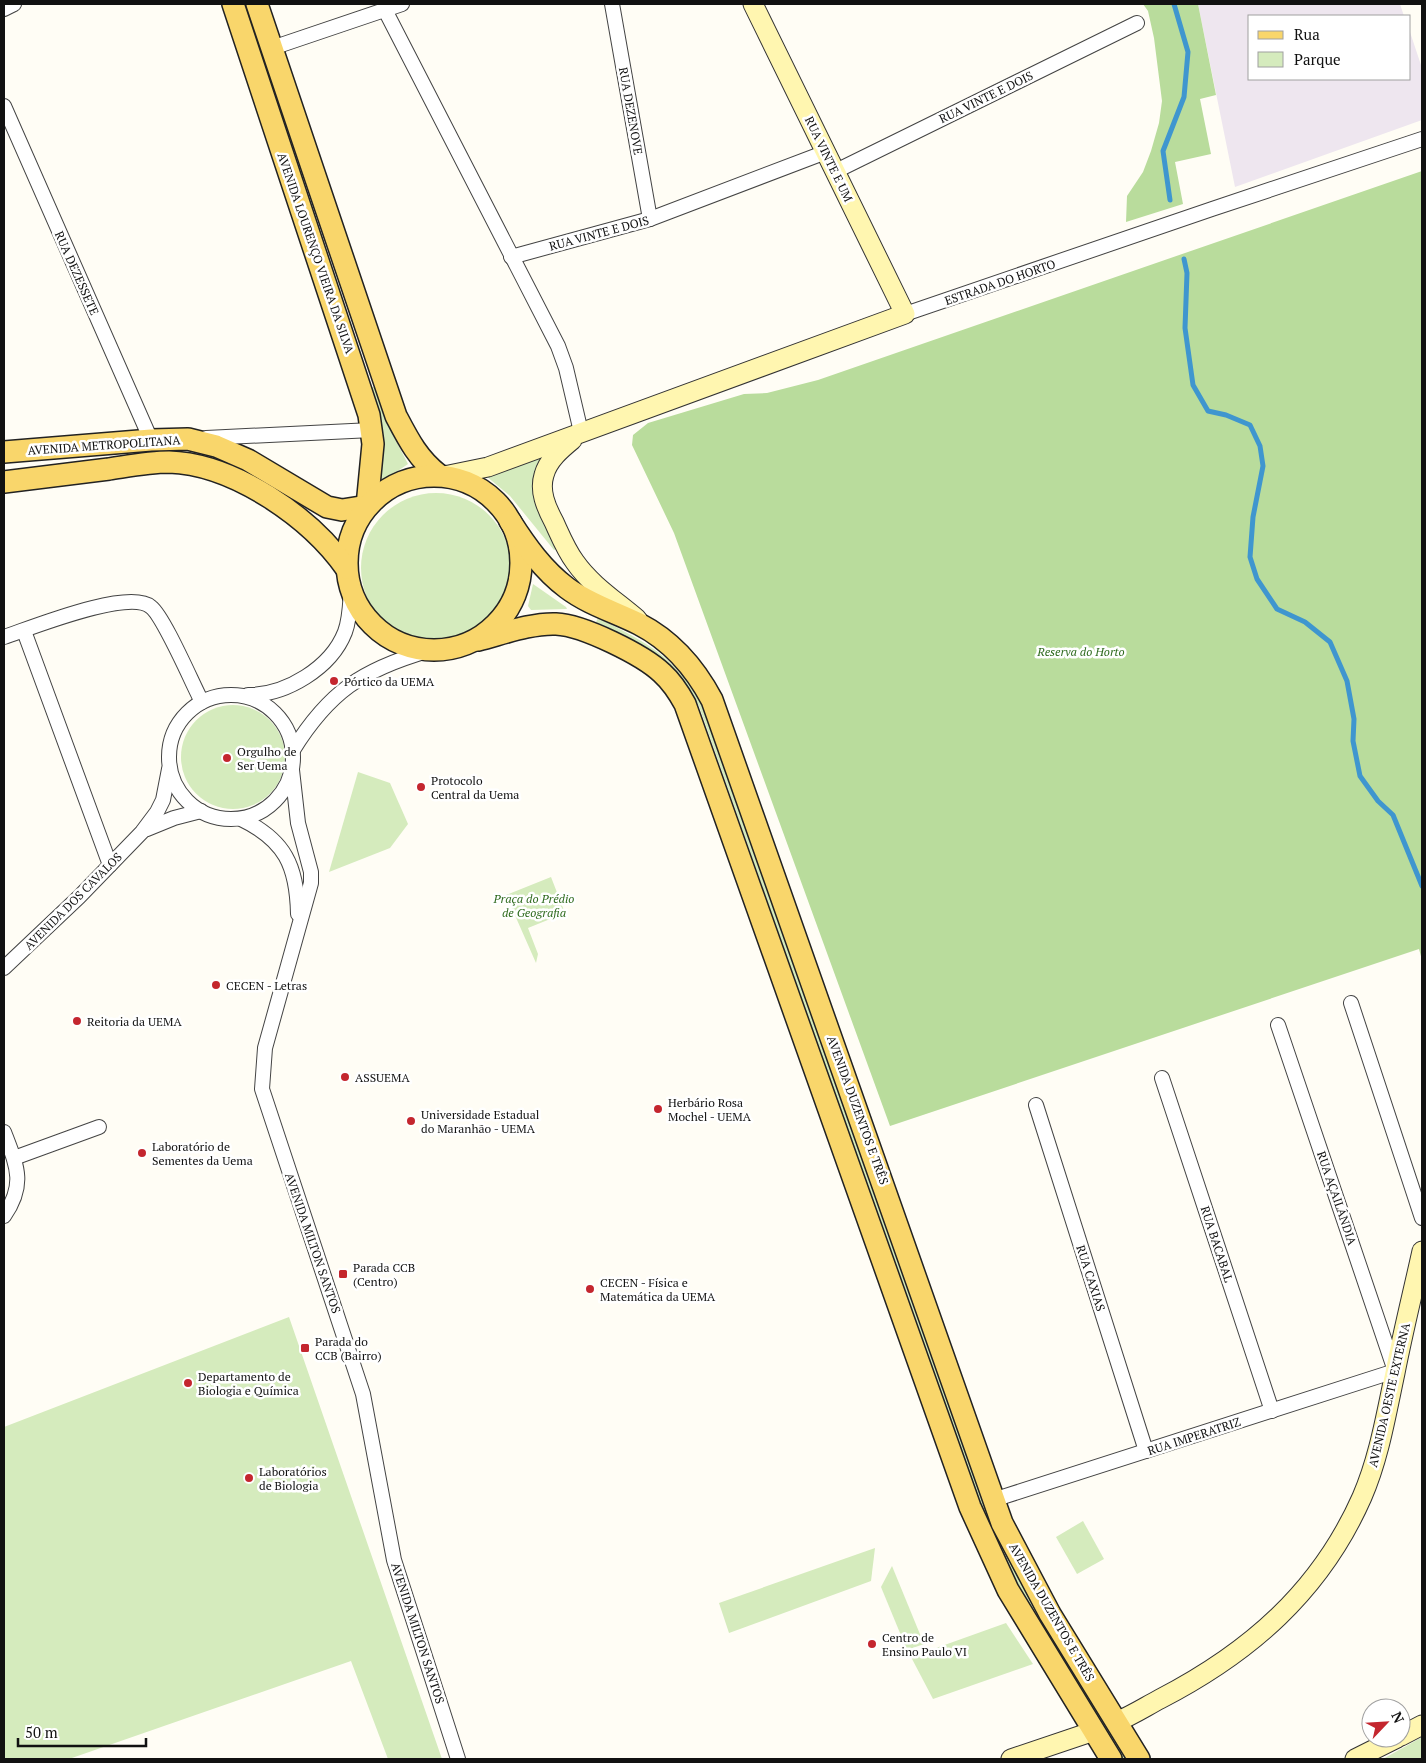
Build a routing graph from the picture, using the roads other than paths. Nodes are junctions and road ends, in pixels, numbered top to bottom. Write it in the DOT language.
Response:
graph roads {
  1 [pos="14,4"];
  2 [pos="233,4"];
  3 [pos="257,4"];
  4 [pos="402,4"];
  5 [pos="612,4"];
  6 [pos="753,4"];
  7 [pos="4,10"];
  8 [pos="385,10"];
  9 [pos="1138,23"];
  10 [pos="272,48"];
  11 [pos="4,106"];
  12 [pos="1422,140"];
  13 [pos="826,152"];
  14 [pos="836,171"];
  15 [pos="650,219"];
  16 [pos="511,257"];
  17 [pos="905,314"];
  18 [pos="372,430"];
  19 [pos="581,432"];
  20 [pos="188,439"];
  21 [pos="150,440"];
  22 [pos="4,452"];
  23 [pos="442,476"];
  24 [pos="4,482"];
  25 [pos="367,506"];
  26 [pos="510,521"];
  27 [pos="346,568"];
  28 [pos="350,590"];
  29 [pos="24,630"];
  30 [pos="657,635"];
  31 [pos="4,637"];
  32 [pos="478,640"];
  33 [pos="427,651"];
  34 [pos="241,695"];
  35 [pos="202,702"];
  36 [pos="293,750"];
  37 [pos="170,765"];
  38 [pos="292,770"];
  39 [pos="201,811"];
  40 [pos="242,819"];
  41 [pos="142,832"];
  42 [pos="110,865"];
  43 [pos="299,929"];
  44 [pos="4,968"];
  45 [pos="1351,1003"];
  46 [pos="1278,1026"];
  47 [pos="1162,1078"];
  48 [pos="1036,1105"];
  49 [pos="99,1127"];
  50 [pos="4,1132"];
  51 [pos="14,1158"];
  52 [pos="4,1216"];
  53 [pos="1422,1218"];
  54 [pos="1422,1251"];
  55 [pos="1395,1372"];
  56 [pos="1272,1411"];
  57 [pos="1146,1451"];
  58 [pos="993,1500"];
  59 [pos="1116,1722"];
  60 [pos="1094,1731"];
  61 [pos="1377,1748"];
  62 [pos="458,1759"];
  63 [pos="1011,1759"];
  64 [pos="1111,1759"];
  65 [pos="1139,1759"];
  66 [pos="1354,1759"];
  1 -- 7 [label="street"];
  2 -- 18 [label="main road, AVENIDA LOURENÇO VIEIRA DA SILVA"];
  3 -- 10 [label="main road, AVENIDA LOURENÇO VIEIRA DA SILVA"];
  4 -- 8 [label="street"];
  5 -- 15 [label="street, RUA DEZENOVE"];
  6 -- 13 [label="street, RUA VINTE E UM"];
  8 -- 10 [label="street"];
  8 -- 16 [label="street"];
  9 -- 14 [label="street, RUA VINTE E DOIS"];
  10 -- 23 [label="main road, AVENIDA LOURENÇO VIEIRA DA SILVA"];
  11 -- 21 [label="street, RUA DEZESSETE"];
  12 -- 17 [label="street, ESTRADA DO HORTO"];
  13 -- 14 [label="street, RUA VINTE E UM"];
  13 -- 15 [label="street, RUA VINTE E DOIS"];
  14 -- 17 [label="street, RUA VINTE E UM"];
  15 -- 16 [label="street, RUA VINTE E DOIS"];
  16 -- 19 [label="street"];
  17 -- 19 [label="street, ESTRADA DO HORTO"];
  18 -- 20 [label="street"];
  18 -- 25 [label="main road, AVENIDA LOURENÇO VIEIRA DA SILVA"];
  19 -- 23 [label="street, ESTRADA DO HORTO"];
  19 -- 30 [label="street, ESTRADA DO HORTO"];
  20 -- 21 [label="main road, AVENIDA METROPOLITANA"];
  20 -- 25 [label="main road, AVENIDA METROPOLITANA"];
  21 -- 22 [label="main road, AVENIDA METROPOLITANA"];
  23 -- 25 [label="main road"];
  23 -- 26 [label="main road"];
  24 -- 27 [label="main road, AVENIDA METROPOLITANA"];
  25 -- 27 [label="main road"];
  26 -- 30 [label="main road, AVENIDA DUZENTOS E TRÊS"];
  26 -- 32 [label="main road"];
  27 -- 28 [label="main road"];
  28 -- 33 [label="main road"];
  28 -- 34 [label="street"];
  29 -- 31 [label="street"];
  29 -- 35 [label="street"];
  29 -- 42 [label="street"];
  30 -- 58 [label="main road, AVENIDA DUZENTOS E TRÊS"];
  32 -- 33 [label="main road"];
  32 -- 60 [label="main road, AVENIDA DUZENTOS E TRÊS"];
  33 -- 36 [label="street"];
  34 -- 35 [label="street"];
  34 -- 36 [label="street"];
  35 -- 37 [label="street"];
  36 -- 38 [label="street"];
  37 -- 39 [label="street"];
  37 -- 41 [label="street, AVENIDA DOS CAVALOS"];
  38 -- 40 [label="street"];
  38 -- 43 [label="street, AVENIDA MILTON SANTOS"];
  39 -- 40 [label="street"];
  39 -- 41 [label="street, AVENIDA DOS CAVALOS"];
  40 -- 43 [label="street, AVENIDA MILTON SANTOS"];
  41 -- 42 [label="street, AVENIDA DOS CAVALOS"];
  42 -- 44 [label="street, AVENIDA DOS CAVALOS"];
  43 -- 62 [label="street, AVENIDA MILTON SANTOS"];
  45 -- 53 [label="street"];
  46 -- 55 [label="street, RUA AÇAILÂNDIA"];
  47 -- 56 [label="street, RUA BACABAL"];
  48 -- 57 [label="street, RUA CAXIAS"];
  49 -- 51 [label="street"];
  50 -- 51 [label="street"];
  51 -- 52 [label="street"];
  54 -- 55 [label="street, AVENIDA OESTE EXTERNA"];
  55 -- 56 [label="street, RUA IMPERATRIZ"];
  55 -- 59 [label="street, AVENIDA OESTE EXTERNA"];
  56 -- 57 [label="street, RUA IMPERATRIZ"];
  57 -- 58 [label="street, RUA IMPERATRIZ"];
  58 -- 59 [label="main road, AVENIDA DUZENTOS E TRÊS"];
  59 -- 65 [label="main road, AVENIDA DUZENTOS E TRÊS"];
  60 -- 63 [label="street"];
  60 -- 64 [label="main road, AVENIDA DUZENTOS E TRÊS"];
  61 -- 66 [label="street"];
}
